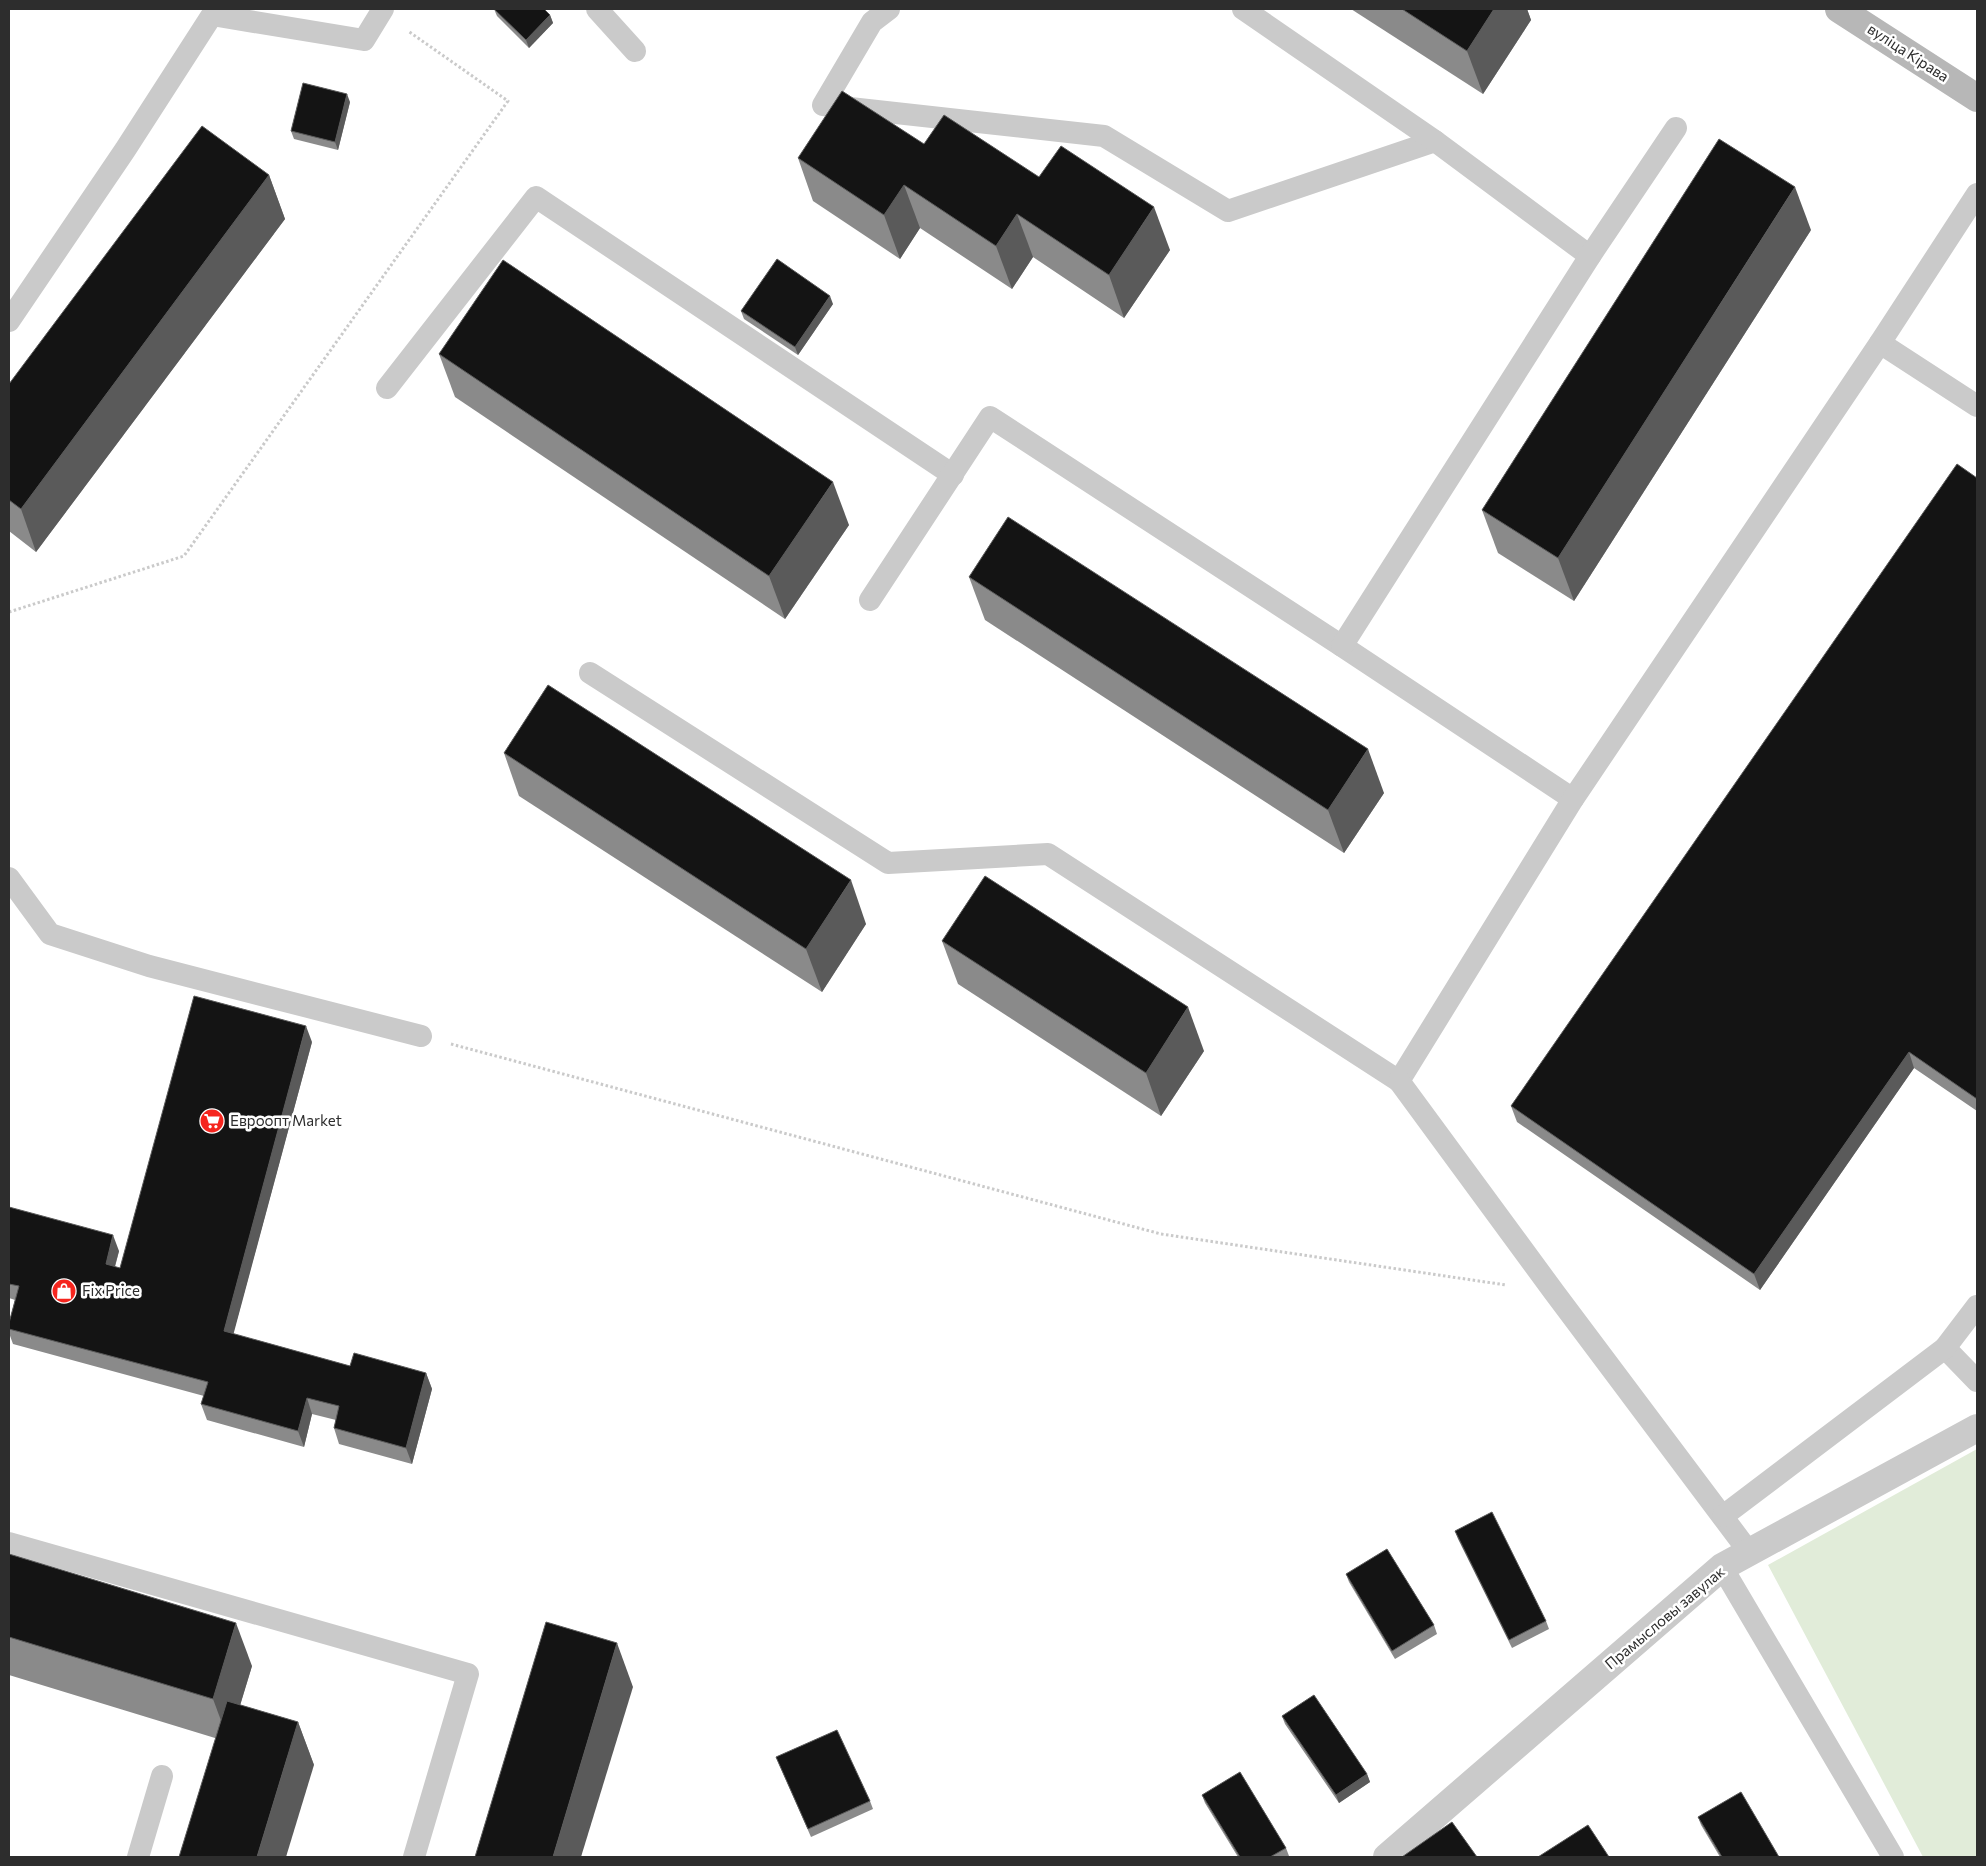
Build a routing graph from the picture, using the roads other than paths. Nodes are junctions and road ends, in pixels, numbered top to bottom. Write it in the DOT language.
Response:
graph roads {
  1 [pos="597,9"];
  2 [pos="889,9"];
  3 [pos="1243,9"];
  4 [pos="1839,9"];
  5 [pos="382,11"];
  6 [pos="635,51"];
  7 [pos="1977,98"];
  8 [pos="1676,128"];
  9 [pos="1435,141"];
  10 [pos="1977,194"];
  11 [pos="1590,256"];
  12 [pos="9,321"];
  13 [pos="1880,344"];
  14 [pos="387,388"];
  15 [pos="1977,406"];
  16 [pos="953,474"];
  17 [pos="870,600"];
  18 [pos="1342,646"];
  19 [pos="590,673"];
  20 [pos="1573,800"];
  21 [pos="9,878"];
  22 [pos="421,1036"];
  23 [pos="1399,1081"];
  24 [pos="1977,1306"];
  25 [pos="1945,1348"];
  26 [pos="1977,1381"];
  27 [pos="1977,1428"];
  28 [pos="1723,1516"];
  29 [pos="9,1543"];
  30 [pos="1749,1552"];
  31 [pos="1722,1567"];
  32 [pos="162,1776"];
  33 [pos="138,1857"];
  34 [pos="414,1857"];
  35 [pos="1387,1857"];
  36 [pos="1894,1857"];
  1 -- 6 [label="lane"];
  2 -- 9 [label="lane"];
  3 -- 9 [label="lane"];
  4 -- 7 [label="main road, вуліца Кірава"];
  5 -- 12 [label="lane"];
  8 -- 11 [label="lane"];
  9 -- 11 [label="lane"];
  10 -- 13 [label="lane"];
  11 -- 18 [label="lane"];
  13 -- 15 [label="lane"];
  13 -- 20 [label="lane"];
  14 -- 16 [label="lane"];
  16 -- 17 [label="lane"];
  16 -- 18 [label="lane"];
  18 -- 20 [label="lane"];
  19 -- 23 [label="lane"];
  20 -- 23 [label="lane"];
  21 -- 22 [label="lane"];
  23 -- 28 [label="lane"];
  24 -- 25 [label="lane"];
  25 -- 26 [label="lane"];
  25 -- 28 [label="lane"];
  27 -- 30 [label="street, Прамысловы завулак"];
  28 -- 30 [label="lane"];
  29 -- 34 [label="lane"];
  30 -- 31 [label="street, Прамысловы завулак"];
  31 -- 35 [label="street, Прамысловы завулак"];
  31 -- 36 [label="lane"];
  32 -- 33 [label="lane"];
}
